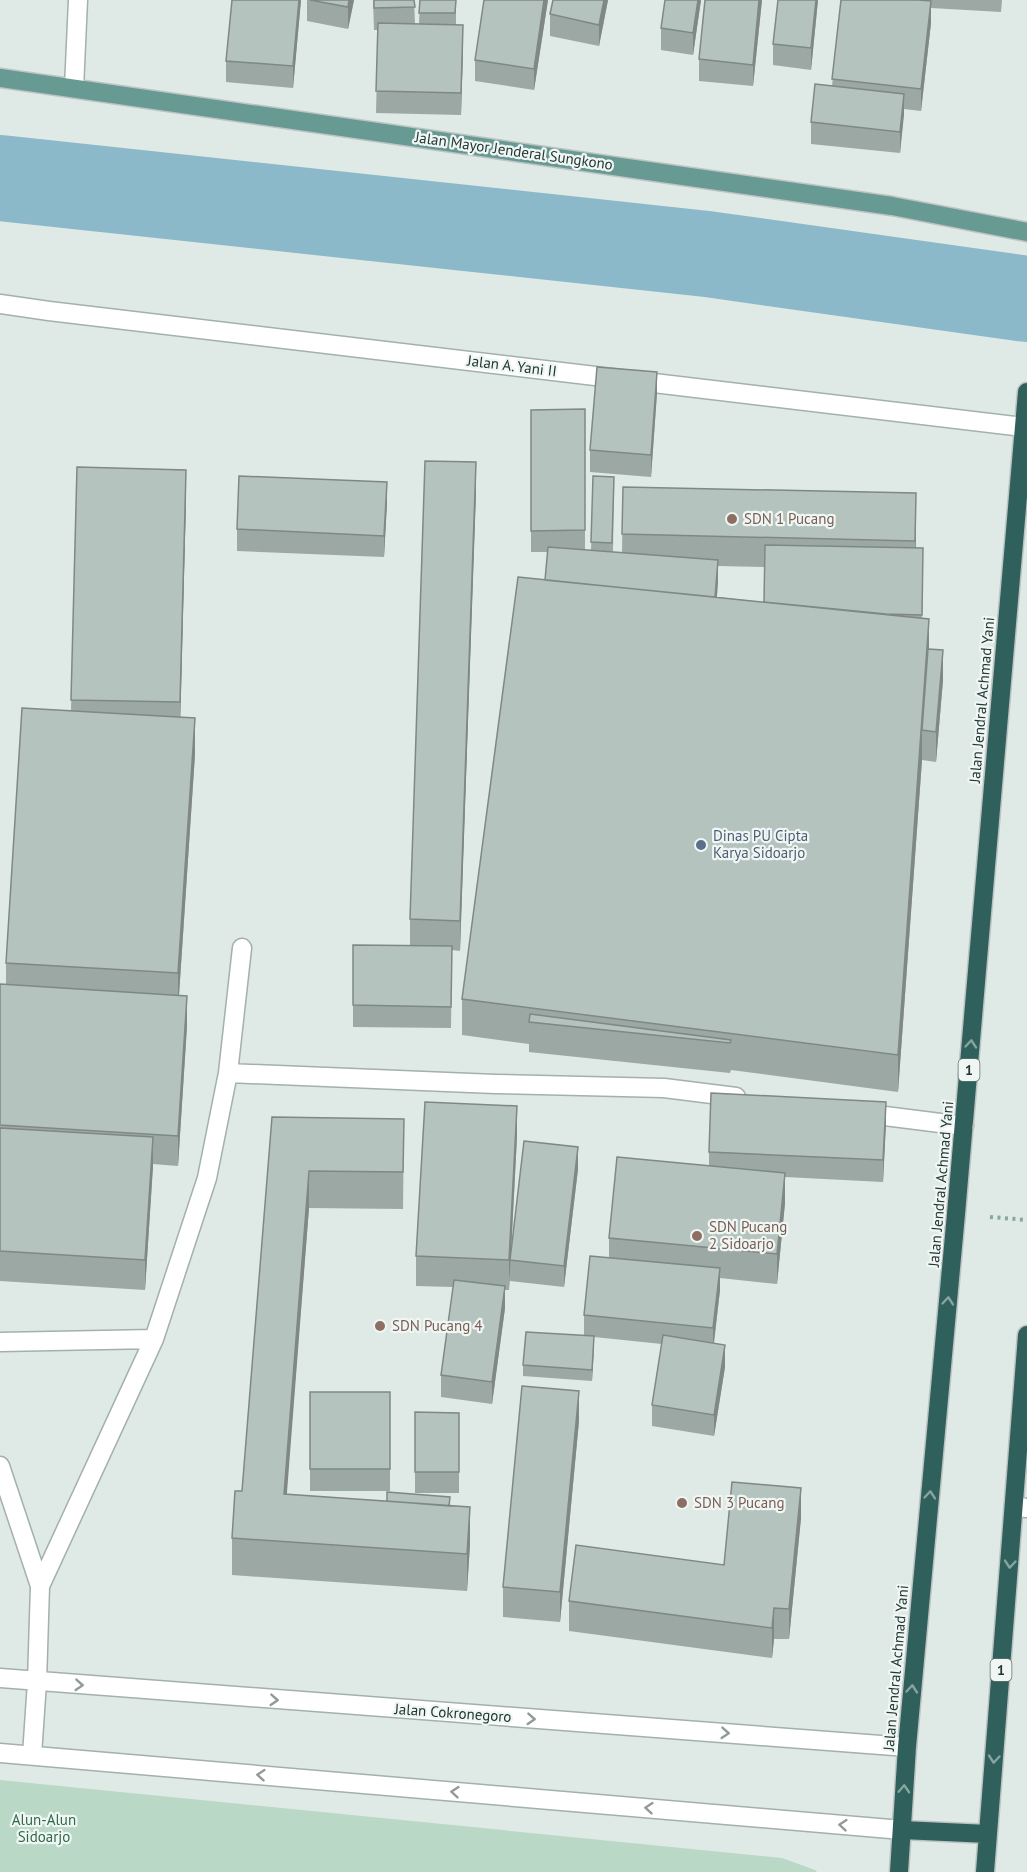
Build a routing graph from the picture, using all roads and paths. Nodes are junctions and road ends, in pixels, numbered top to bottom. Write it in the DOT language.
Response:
graph roads {
  1 [pos="78,0"];
  2 [pos="0,78"];
  3 [pos="74,88"];
  4 [pos="1027,232"];
  5 [pos="0,304"];
  6 [pos="1027,392"];
  7 [pos="1023,427"];
  8 [pos="242,948"];
  9 [pos="228,1073"];
  10 [pos="757,1100"];
  11 [pos="849,1111"];
  12 [pos="964,1126"];
  13 [pos="1027,1335"];
  14 [pos="154,1339"];
  15 [pos="0,1342"];
  16 [pos="0,1466"];
  17 [pos="1021,1507"];
  18 [pos="40,1586"];
  19 [pos="0,1678"];
  20 [pos="37,1682"];
  21 [pos="907,1747"];
  22 [pos="0,1753"];
  23 [pos="32,1755"];
  24 [pos="902,1830"];
  25 [pos="988,1834"];
  26 [pos="899,1872"];
  27 [pos="985,1872"];
  1 -- 3 [label="street"];
  2 -- 3 [label="main road, Jalan Mayor Jenderal Sungkono"];
  3 -- 4 [label="main road, Jalan Mayor Jenderal Sungkono"];
  5 -- 7 [label="street, Jalan A. Yani II"];
  6 -- 7 [label="highway, Jalan Jendral Achmad Yani / 1"];
  12 -- 7 [label="highway, Jalan Jendral Achmad Yani / 1, one-way"];
  8 -- 9 [label="street"];
  9 -- 10 [label="street"];
  9 -- 14 [label="street"];
  11 -- 12 [label="street"];
  21 -- 12 [label="highway, Jalan Jendral Achmad Yani / 1, one-way"];
  13 -- 17 [label="highway, 1"];
  14 -- 15 [label="street"];
  14 -- 18 [label="street"];
  16 -- 18 [label="street"];
  17 -- 25 [label="highway, 1, one-way"];
  18 -- 20 [label="street"];
  19 -- 20 [label="street, Jalan Cokronegoro"];
  20 -- 21 [label="street, Jalan Cokronegoro, one-way"];
  20 -- 23 [label="street"];
  24 -- 21 [label="highway, Jalan Jendral Achmad Yani / 1, one-way"];
  22 -- 23 [label="street"];
  24 -- 23 [label="street, one-way"];
  24 -- 25 [label="highway"];
  24 -- 26 [label="highway, Jalan Jendral Achmad Yani / 1"];
  25 -- 27 [label="highway, 1"];
}
